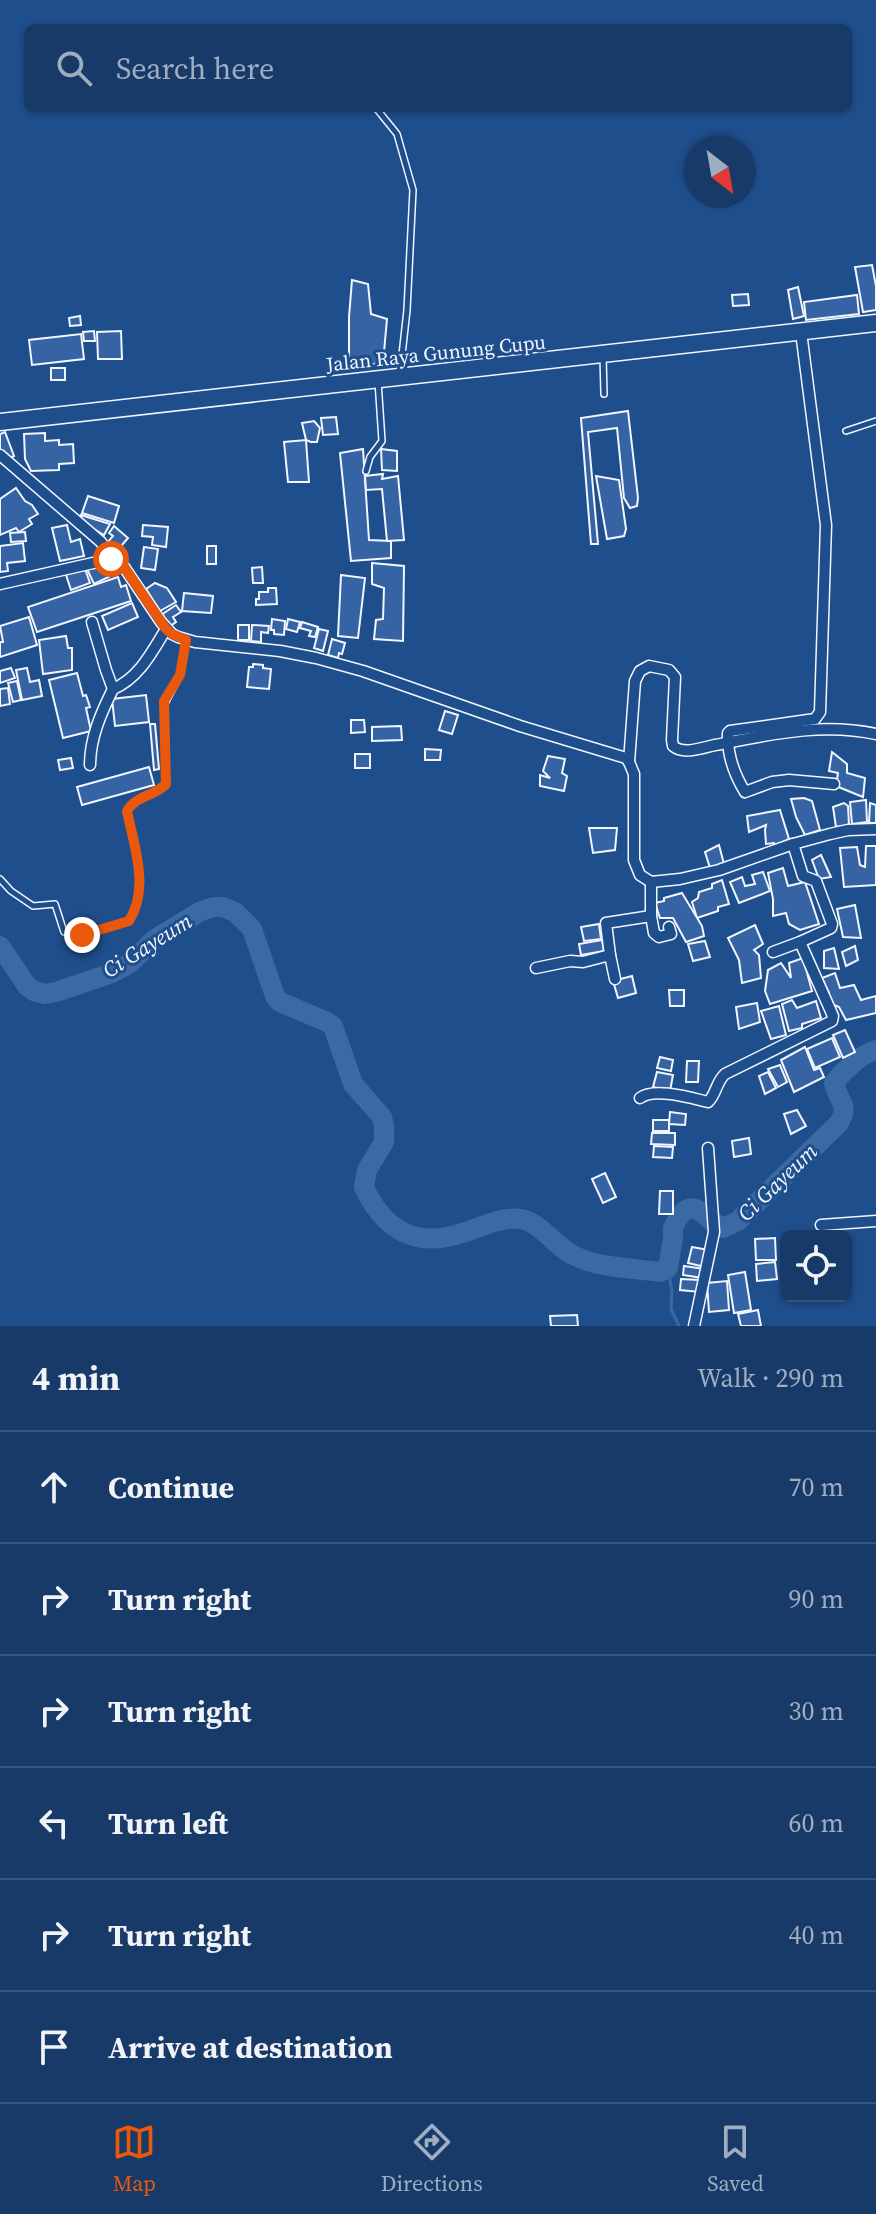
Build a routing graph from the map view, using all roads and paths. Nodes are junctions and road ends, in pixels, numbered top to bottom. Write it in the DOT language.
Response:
graph roads {
  1 [pos="379,112"];
  2 [pos="876,323"];
  3 [pos="801,332"];
  4 [pos="603,355"];
  5 [pos="400,378"];
  6 [pos="378,380"];
  7 [pos="604,394"];
  8 [pos="876,421"];
  9 [pos="0,422"];
  10 [pos="846,431"];
  11 [pos="0,455"];
  12 [pos="366,471"];
  13 [pos="111,559"];
  14 [pos="0,584"];
  15 [pos="92,622"];
  16 [pos="166,629"];
  17 [pos="186,640"];
  18 [pos="113,689"];
  19 [pos="876,734"];
  20 [pos="727,739"];
  21 [pos="629,762"];
  22 [pos="90,765"];
  23 [pos="834,784"];
  24 [pos="876,829"];
  25 [pos="793,844"];
  26 [pos="0,879"];
  27 [pos="651,882"];
  28 [pos="651,916"];
  29 [pos="669,927"];
  30 [pos="64,932"];
  31 [pos="82,935"];
  32 [pos="800,942"];
  33 [pos="773,952"];
  34 [pos="610,955"];
  35 [pos="536,968"];
  36 [pos="615,979"];
  37 [pos="640,1098"];
  38 [pos="708,1148"];
  39 [pos="876,1221"];
  40 [pos="821,1225"];
  41 [pos="694,1326"];
  1 -- 5 [label="lane"];
  2 -- 3 [label="highway, Jalan Raya Gunung Cupu"];
  3 -- 4 [label="highway, Jalan Raya Gunung Cupu"];
  3 -- 20 [label="street"];
  4 -- 5 [label="highway, Jalan Raya Gunung Cupu"];
  4 -- 7 [label="lane"];
  5 -- 6 [label="highway, Jalan Raya Gunung Cupu"];
  6 -- 9 [label="highway, Jalan Raya Gunung Cupu"];
  6 -- 12 [label="lane"];
  8 -- 10 [label="lane"];
  11 -- 13 [label="street"];
  13 -- 14 [label="street"];
  13 -- 16 [label="street"];
  15 -- 18 [label="street"];
  16 -- 17 [label="street"];
  16 -- 18 [label="street"];
  17 -- 21 [label="street"];
  17 -- 31 [label="lane"];
  18 -- 22 [label="street"];
  19 -- 20 [label="street"];
  20 -- 21 [label="street"];
  20 -- 23 [label="street"];
  21 -- 27 [label="street"];
  24 -- 25 [label="street"];
  25 -- 27 [label="street"];
  25 -- 32 [label="street"];
  26 -- 30 [label="lane"];
  27 -- 28 [label="street"];
  28 -- 29 [label="street"];
  28 -- 34 [label="street"];
  32 -- 33 [label="street"];
  32 -- 37 [label="street"];
  34 -- 35 [label="street"];
  34 -- 36 [label="street"];
  38 -- 41 [label="street"];
  39 -- 40 [label="street"];
}
